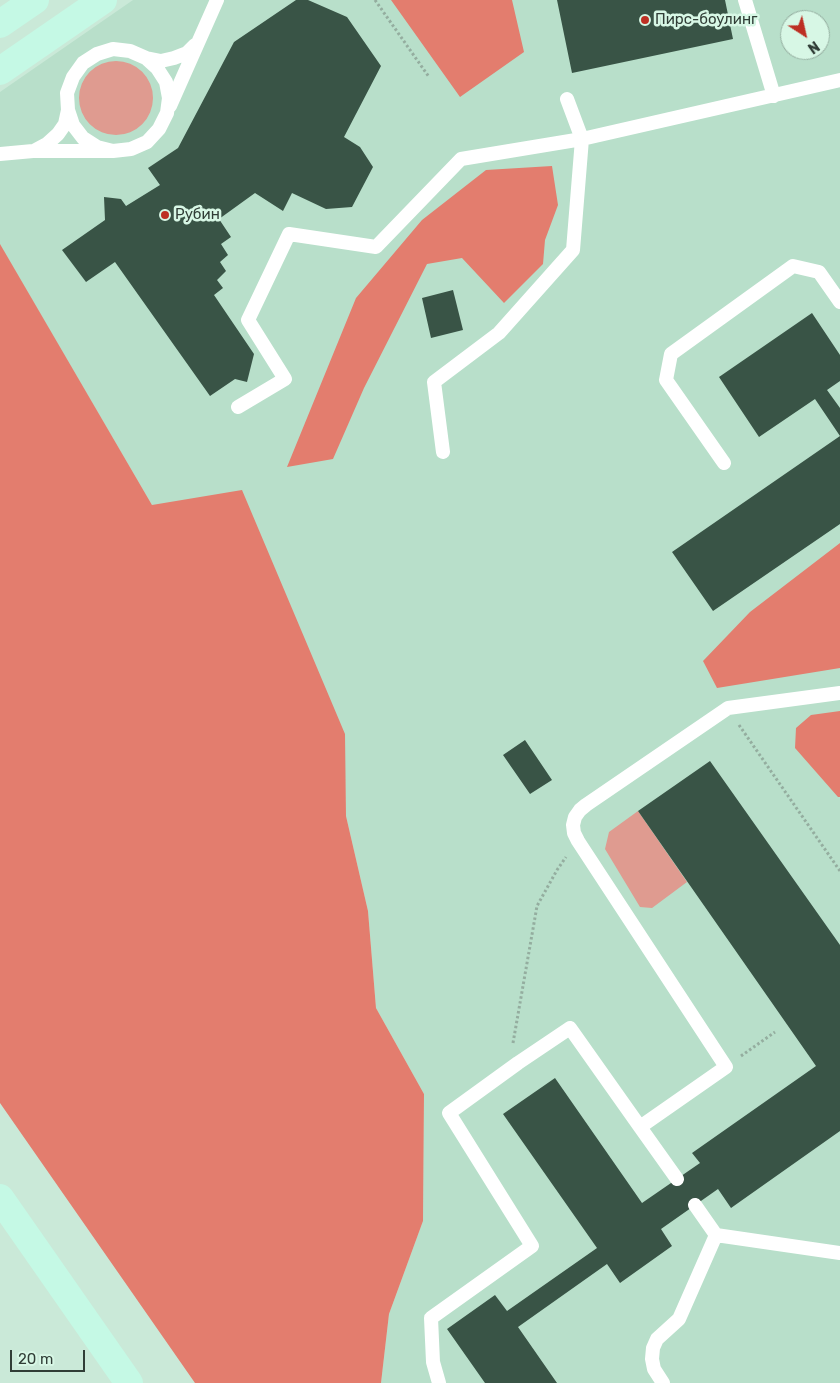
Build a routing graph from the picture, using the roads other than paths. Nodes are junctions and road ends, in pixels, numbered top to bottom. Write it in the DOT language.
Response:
graph roads {
  1 [pos="35,0"];
  2 [pos="103,0"];
  3 [pos="217,0"];
  4 [pos="744,0"];
  5 [pos="0,24"];
  6 [pos="198,41"];
  7 [pos="146,58"];
  8 [pos="0,71"];
  9 [pos="840,80"];
  10 [pos="774,96"];
  11 [pos="567,99"];
  12 [pos="68,110"];
  13 [pos="167,114"];
  14 [pos="582,139"];
  15 [pos="32,151"];
  16 [pos="114,151"];
  17 [pos="0,154"];
  18 [pos="840,302"];
  19 [pos="238,407"];
  20 [pos="443,452"];
  21 [pos="724,463"];
  22 [pos="840,693"];
  23 [pos="640,1127"];
  24 [pos="677,1179"];
  25 [pos="0,1198"];
  26 [pos="695,1205"];
  27 [pos="716,1235"];
  28 [pos="840,1253"];
  29 [pos="130,1383"];
  30 [pos="439,1383"];
  31 [pos="663,1383"];
  1 -- 5 [label="main road"];
  2 -- 8 [label="main road"];
  3 -- 6 [label="lane"];
  4 -- 10 [label="lane"];
  6 -- 7 [label="lane"];
  6 -- 13 [label="lane"];
  7 -- 12 [label="lane"];
  7 -- 13 [label="lane"];
  9 -- 10 [label="lane"];
  10 -- 14 [label="lane"];
  11 -- 14 [label="lane"];
  12 -- 15 [label="lane"];
  12 -- 16 [label="lane"];
  13 -- 16 [label="lane"];
  14 -- 19 [label="lane"];
  14 -- 20 [label="lane"];
  15 -- 16 [label="lane"];
  15 -- 17 [label="lane"];
  18 -- 21 [label="lane"];
  22 -- 23 [label="lane"];
  23 -- 24 [label="lane"];
  23 -- 30 [label="lane"];
  25 -- 29 [label="main road"];
  26 -- 27 [label="lane"];
  27 -- 28 [label="lane"];
  27 -- 31 [label="lane"];
}
